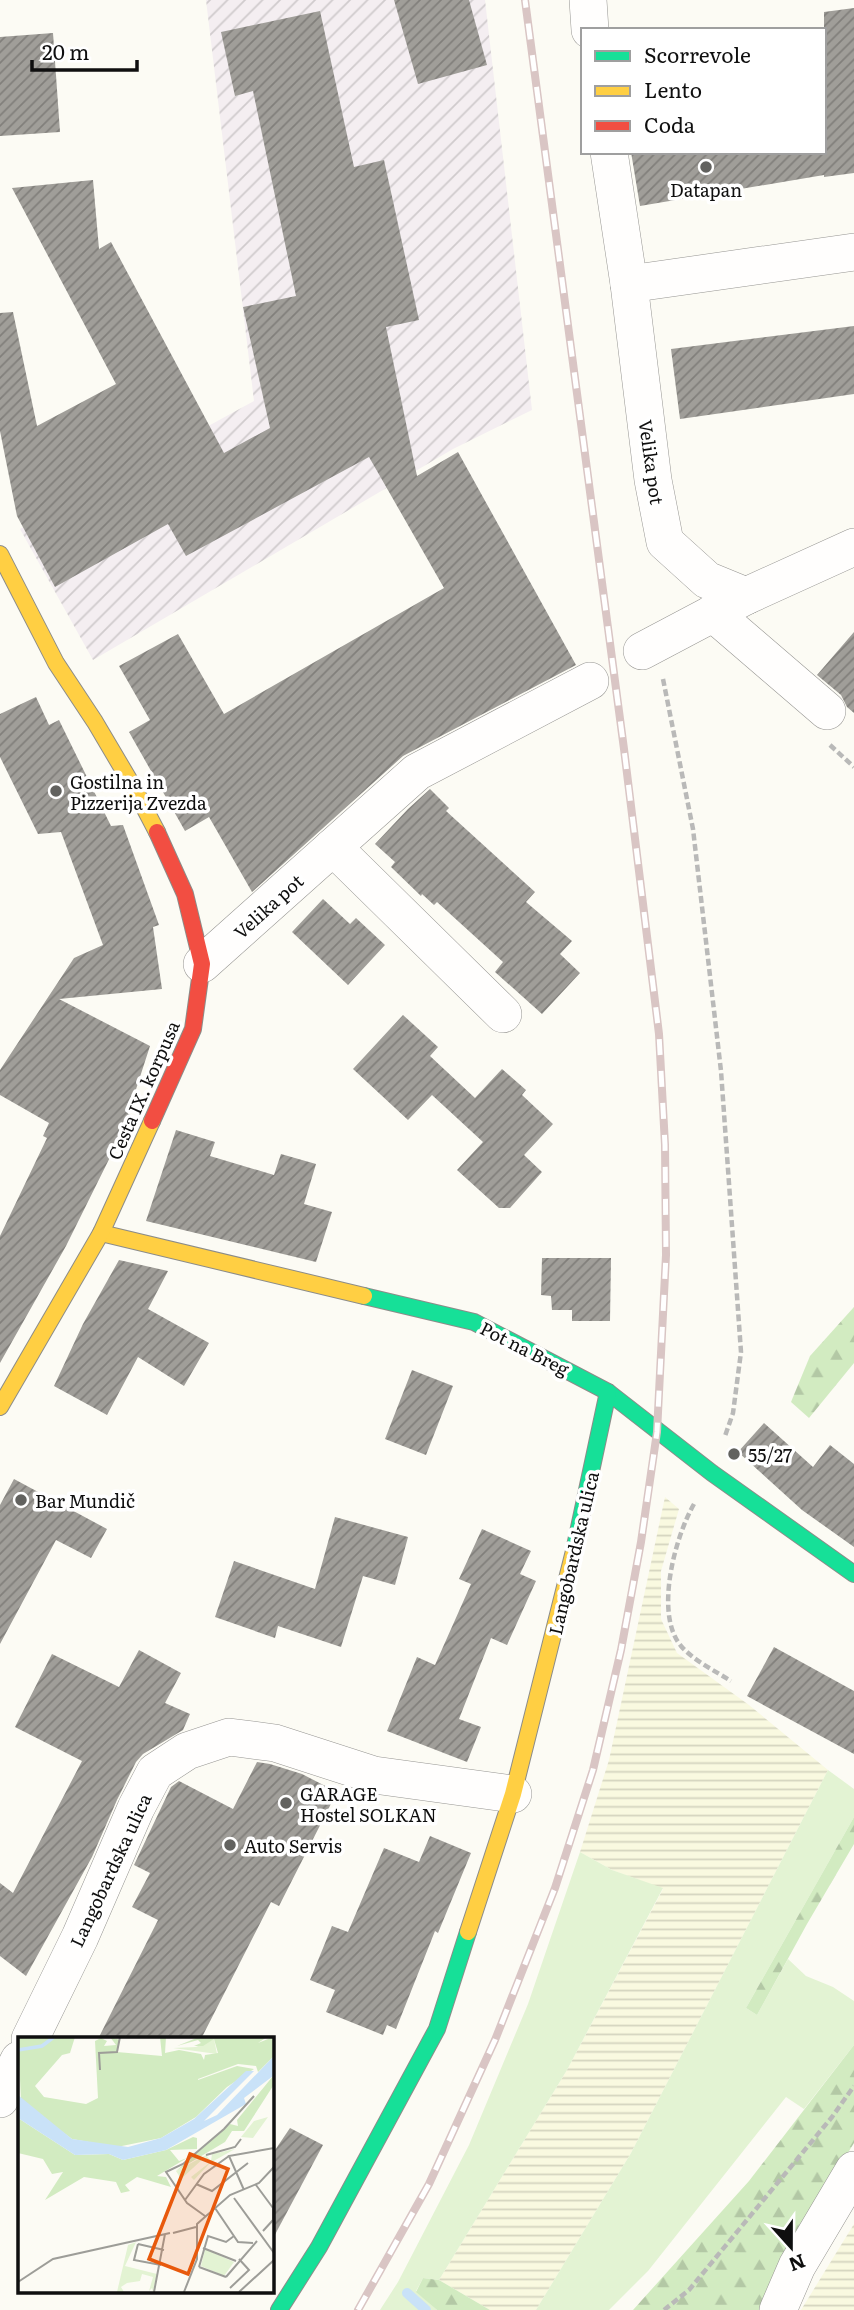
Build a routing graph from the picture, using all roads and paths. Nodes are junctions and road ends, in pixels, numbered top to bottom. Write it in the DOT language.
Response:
graph roads {
  1 [pos="588,0"];
  2 [pos="590,28"];
  3 [pos="609,154"];
  4 [pos="854,253"];
  5 [pos="629,284"];
  6 [pos="854,547"];
  7 [pos="1,557"];
  8 [pos="746,596"];
  9 [pos="713,613"];
  10 [pos="649,647"];
  11 [pos="590,681"];
  12 [pos="827,711"];
  13 [pos="333,847"];
  14 [pos="202,964"];
  15 [pos="503,1014"];
  16 [pos="101,1233"];
  17 [pos="608,1392"];
  18 [pos="0,1407"];
  19 [pos="712,1473"];
  20 [pos="854,1574"];
  21 [pos="731,1681"];
  22 [pos="513,1794"];
  23 [pos="31,2037"];
  24 [pos="18,2062"];
  25 [pos="854,2086"];
  26 [pos="0,2099"];
  27 [pos="854,2170"];
  28 [pos="279,2310"];
  29 [pos="664,2310"];
  30 [pos="778,2310"];
  1 -- 2 [label="street"];
  3 -- 5 [label="street, Velika pot"];
  4 -- 5 [label="street"];
  5 -- 8 [label="street, Velika pot"];
  6 -- 8 [label="street"];
  7 -- 14 [label="street, Cesta IX. korpusa"];
  8 -- 9 [label="street"];
  9 -- 10 [label="street"];
  9 -- 12 [label="street"];
  10 -- 19 [label="path"];
  11 -- 13 [label="street, Velika pot"];
  13 -- 14 [label="street, Velika pot"];
  13 -- 15 [label="street"];
  14 -- 16 [label="street, Cesta IX. korpusa"];
  16 -- 17 [label="street, Pot na Breg"];
  16 -- 18 [label="street, Cesta IX. korpusa"];
  17 -- 19 [label="street, Pot na Breg"];
  17 -- 22 [label="street, Langobardska ulica"];
  19 -- 20 [label="street, Pot na Breg"];
  19 -- 21 [label="path"];
  22 -- 23 [label="street, Langobardska ulica"];
  22 -- 28 [label="street, Langobardska ulica"];
  24 -- 26 [label="street"];
  25 -- 29 [label="path"];
  27 -- 30 [label="street"];
}
